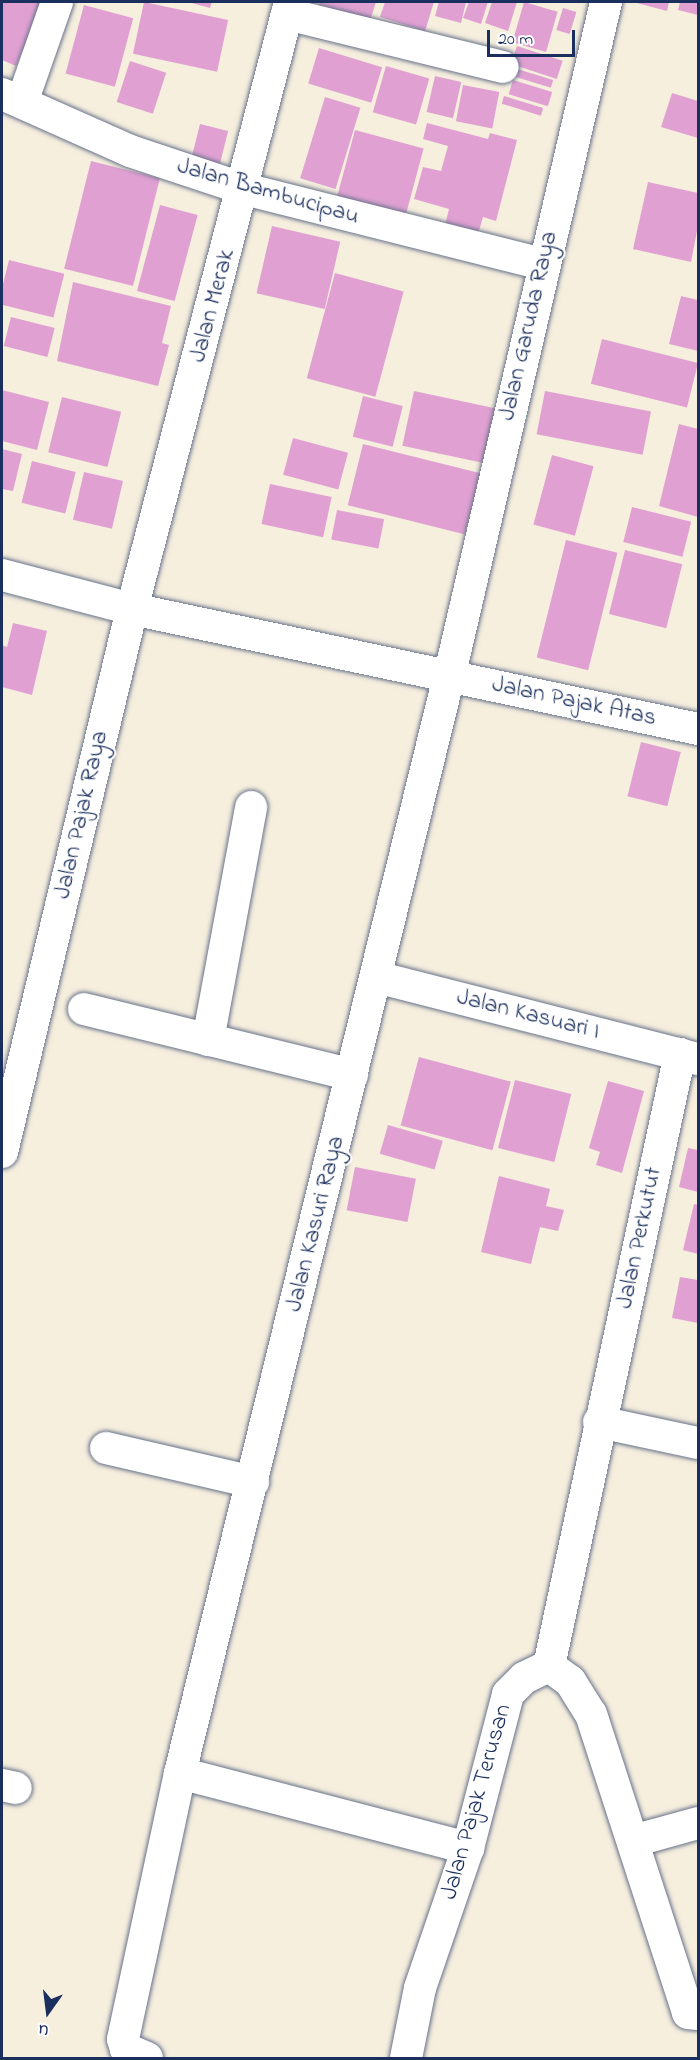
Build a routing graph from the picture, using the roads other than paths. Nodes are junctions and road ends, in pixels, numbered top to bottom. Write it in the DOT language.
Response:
graph roads {
  1 [pos="57,2"];
  2 [pos="606,2"];
  3 [pos="288,8"];
  4 [pos="503,67"];
  5 [pos="17,94"];
  6 [pos="244,189"];
  7 [pos="543,264"];
  8 [pos="2,575"];
  9 [pos="132,609"];
  10 [pos="452,663"];
  11 [pos="699,729"];
  12 [pos="251,807"];
  13 [pos="376,977"];
  14 [pos="84,1009"];
  15 [pos="208,1040"];
  16 [pos="689,1056"];
  17 [pos="352,1075"];
  18 [pos="2,1152"];
  19 [pos="599,1422"];
  20 [pos="699,1443"];
  21 [pos="106,1448"];
  22 [pos="253,1482"];
  23 [pos="549,1666"];
  24 [pos="180,1773"];
  25 [pos="699,1823"];
  26 [pos="633,1841"];
  27 [pos="468,1848"];
  28 [pos="699,2014"];
  29 [pos="147,2058"];
  30 [pos="406,2058"];
  1 -- 5 [label="street"];
  2 -- 7 [label="street, Jalan Garuda Raya"];
  3 -- 4 [label="street"];
  3 -- 6 [label="street, Jalan Merak"];
  5 -- 6 [label="street, Jalan Bambucipau"];
  6 -- 7 [label="street, Jalan Bambucipau"];
  6 -- 9 [label="street, Jalan Merak"];
  7 -- 10 [label="street, Jalan Garuda Raya"];
  8 -- 9 [label="street"];
  9 -- 10 [label="street, Jalan Pajak Atas"];
  9 -- 18 [label="street, Jalan Pajak Raya"];
  10 -- 11 [label="street, Jalan Pajak Atas"];
  10 -- 13 [label="street, Jalan Kasuri Raya"];
  12 -- 15 [label="street"];
  13 -- 16 [label="street, Jalan Kasuari I"];
  13 -- 17 [label="street, Jalan Kasuri Raya"];
  14 -- 15 [label="street"];
  15 -- 17 [label="street"];
  16 -- 19 [label="street, Jalan Perkutut"];
  17 -- 22 [label="street, Jalan Kasuri Raya"];
  19 -- 20 [label="street"];
  19 -- 23 [label="street"];
  21 -- 22 [label="street"];
  22 -- 24 [label="street, Jalan Kasuri Raya"];
  23 -- 26 [label="street"];
  23 -- 27 [label="street, Jalan Pajak Terusan"];
  24 -- 27 [label="street"];
  24 -- 29 [label="street, Jalan Kasuri Raya"];
  25 -- 26 [label="street"];
  26 -- 28 [label="street"];
  27 -- 30 [label="street, Jalan Pajak Terusan"];
}
